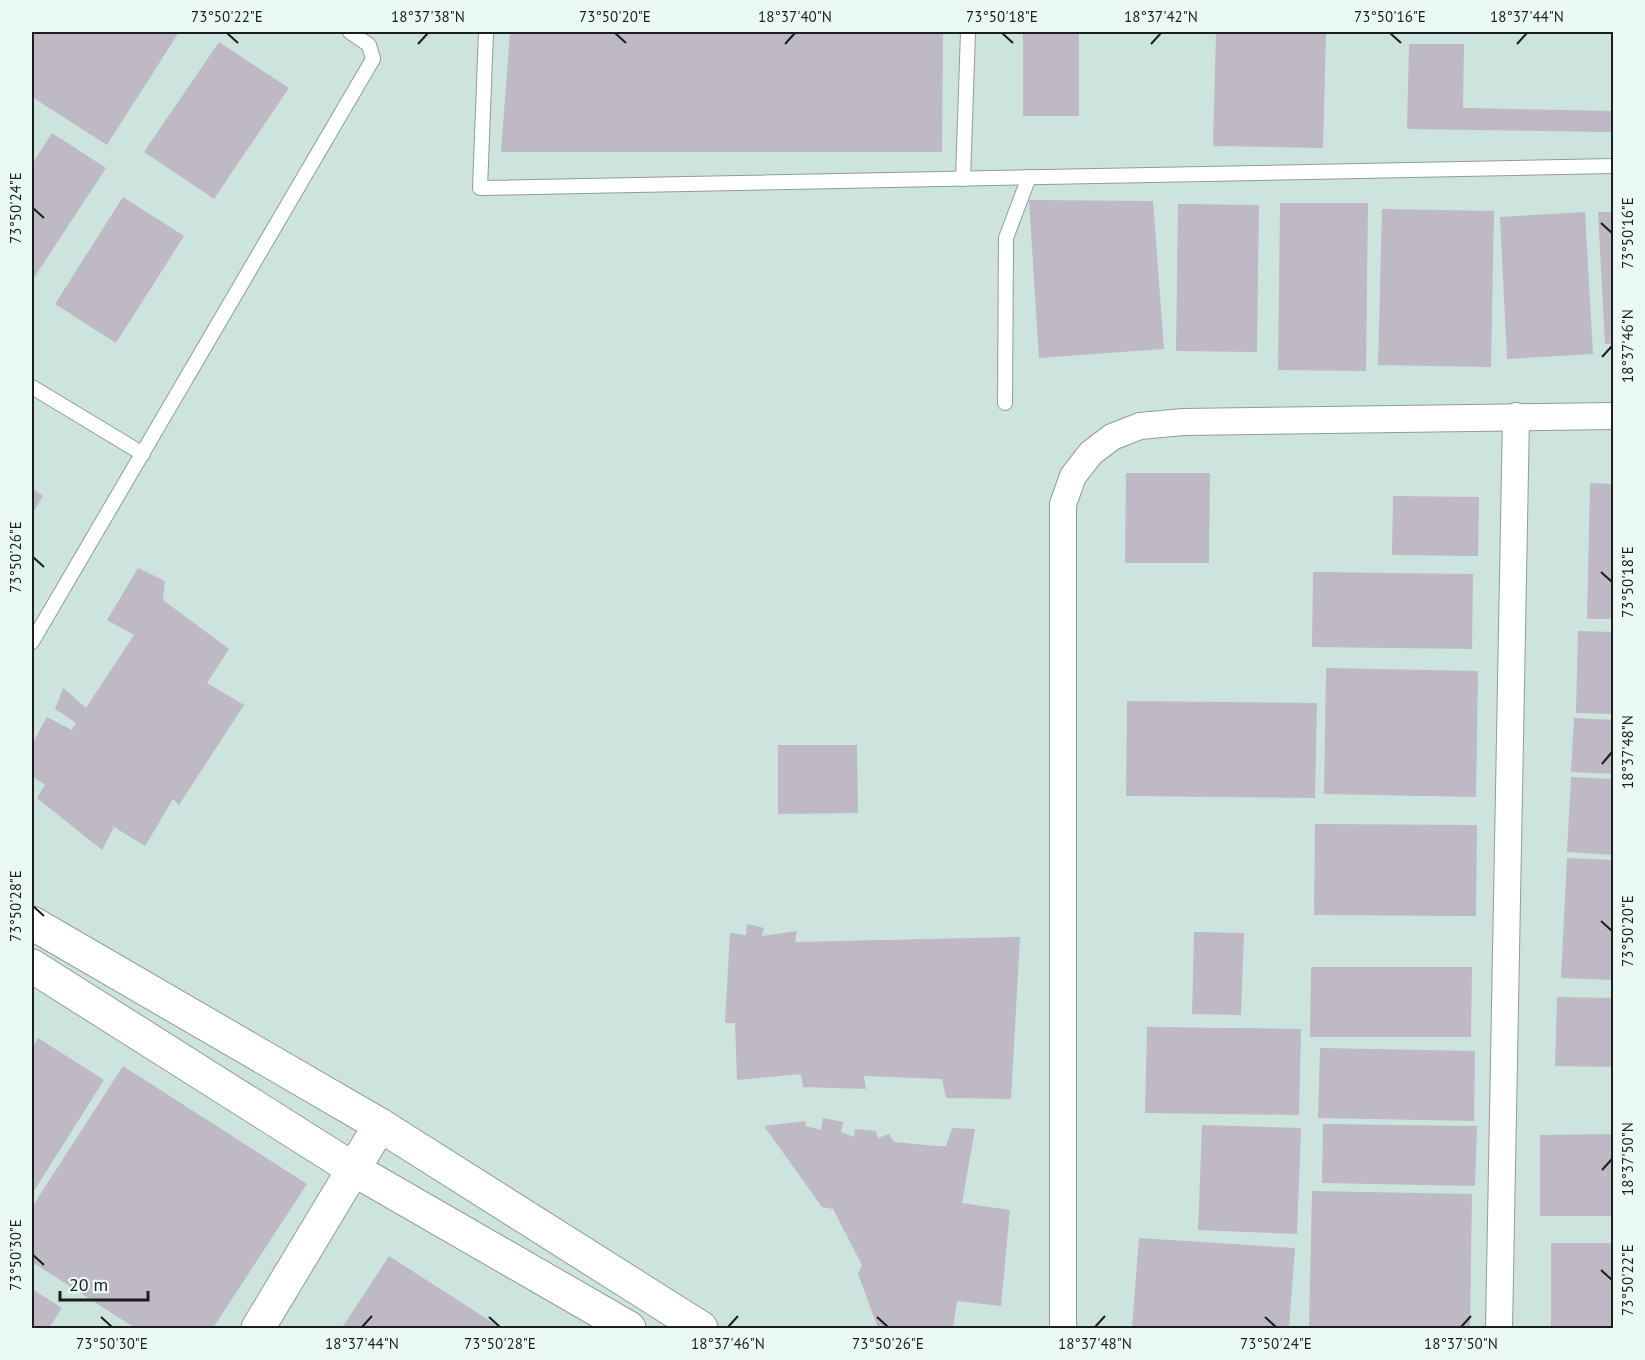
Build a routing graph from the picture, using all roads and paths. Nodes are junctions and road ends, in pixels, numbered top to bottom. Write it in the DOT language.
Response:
graph roads {
  1 [pos="350,32"];
  2 [pos="486,32"];
  3 [pos="968,32"];
  4 [pos="1614,166"];
  5 [pos="1029,177"];
  6 [pos="963,179"];
  7 [pos="32,387"];
  8 [pos="1005,403"];
  9 [pos="1516,416"];
  10 [pos="1614,416"];
  11 [pos="143,454"];
  12 [pos="32,642"];
  13 [pos="32,922"];
  14 [pos="32,966"];
  15 [pos="380,1125"];
  16 [pos="354,1169"];
  17 [pos="258,1329"];
  18 [pos="629,1329"];
  19 [pos="701,1329"];
  20 [pos="1063,1329"];
  21 [pos="1499,1329"];
  1 -- 11 [label="lane"];
  2 -- 6 [label="lane"];
  3 -- 6 [label="lane"];
  4 -- 5 [label="lane"];
  5 -- 6 [label="lane"];
  5 -- 8 [label="lane"];
  7 -- 11 [label="lane"];
  9 -- 10 [label="street"];
  9 -- 20 [label="street"];
  9 -- 21 [label="street"];
  11 -- 12 [label="lane"];
  13 -- 15 [label="street"];
  14 -- 16 [label="street"];
  15 -- 16 [label="street"];
  15 -- 19 [label="street"];
  16 -- 17 [label="street"];
  16 -- 18 [label="street"];
}
